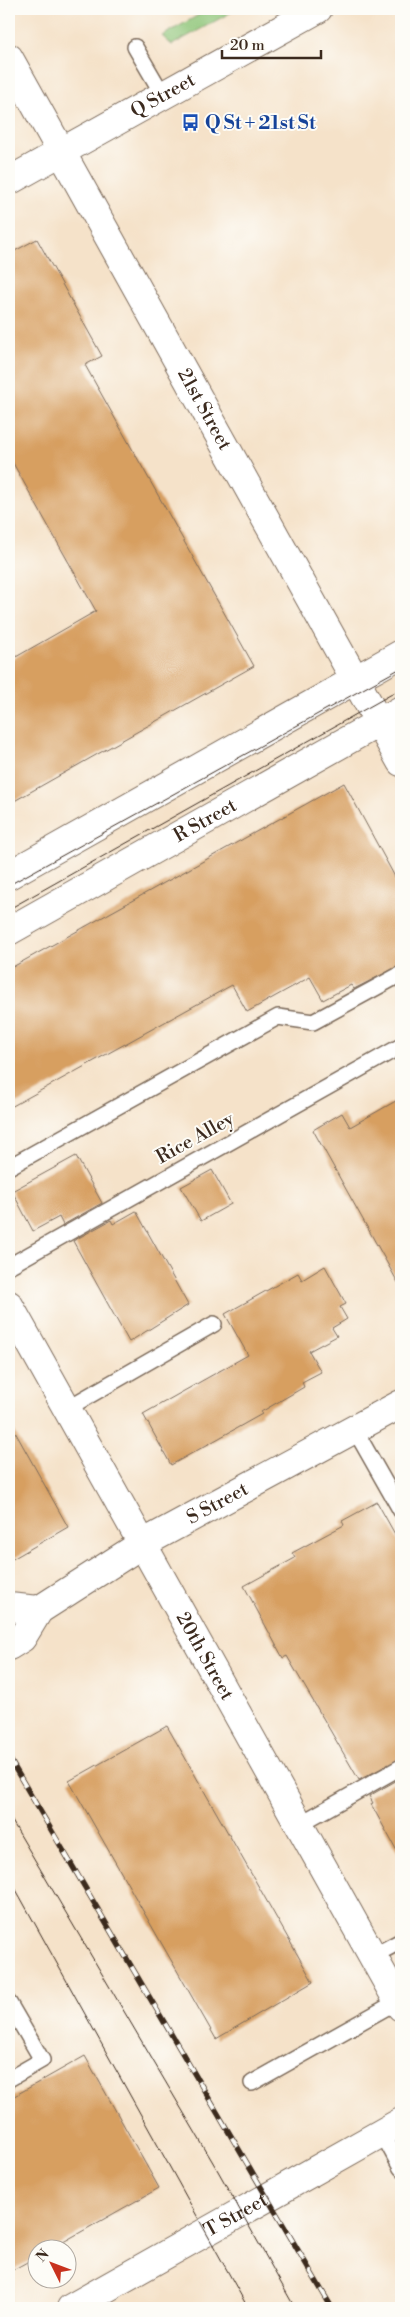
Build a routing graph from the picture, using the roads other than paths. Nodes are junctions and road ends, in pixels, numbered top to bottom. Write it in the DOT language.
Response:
graph roads {
  1 [pos="318,9"];
  2 [pos="136,47"];
  3 [pos="9,58"];
  4 [pos="163,95"];
  5 [pos="61,152"];
  6 [pos="9,181"];
  7 [pos="401,654"];
  8 [pos="355,680"];
  9 [pos="390,716"];
  10 [pos="401,762"];
  11 [pos="9,875"];
  12 [pos="9,931"];
  13 [pos="401,974"];
  14 [pos="401,1046"];
  15 [pos="9,1167"];
  16 [pos="9,1266"];
  17 [pos="9,1306"];
  18 [pos="214,1324"];
  19 [pos="401,1404"];
  20 [pos="66,1409"];
  21 [pos="355,1430"];
  22 [pos="401,1511"];
  23 [pos="142,1544"];
  24 [pos="9,1607"];
  25 [pos="39,1610"];
  26 [pos="9,1646"];
  27 [pos="401,1767"];
  28 [pos="298,1825"];
  29 [pos="401,1941"];
  30 [pos="373,1956"];
  31 [pos="9,2003"];
  32 [pos="400,2004"];
  33 [pos="9,2079"];
  34 [pos="252,2083"];
  35 [pos="392,2128"];
  36 [pos="401,2168"];
  37 [pos="71,2308"];
  1 -- 4 [label="street, Q Street"];
  2 -- 4 [label="lane"];
  3 -- 5 [label="street, 21st Street"];
  4 -- 5 [label="street, Q Street"];
  5 -- 6 [label="street, Q Street"];
  5 -- 8 [label="street, 21st Street"];
  7 -- 8 [label="street"];
  8 -- 9 [label="street, 21st Street"];
  8 -- 11 [label="street"];
  9 -- 10 [label="street, 21st Street"];
  9 -- 12 [label="street, R Street"];
  13 -- 15 [label="lane"];
  14 -- 16 [label="lane, Rice Alley"];
  17 -- 20 [label="street, 20th Street"];
  18 -- 20 [label="lane"];
  19 -- 21 [label="street, S Street"];
  20 -- 23 [label="street, 20th Street"];
  21 -- 22 [label="lane"];
  21 -- 23 [label="street, S Street"];
  23 -- 25 [label="street, S Street"];
  23 -- 28 [label="street, 20th Street"];
  24 -- 25 [label="street"];
  25 -- 26 [label="street, S Street"];
  27 -- 28 [label="lane"];
  28 -- 30 [label="street, 20th Street"];
  29 -- 30 [label="lane"];
  30 -- 32 [label="street, 20th Street"];
  31 -- 33 [label="lane"];
  32 -- 34 [label="lane"];
  35 -- 36 [label="lane"];
  35 -- 37 [label="street, T Street"];
}
